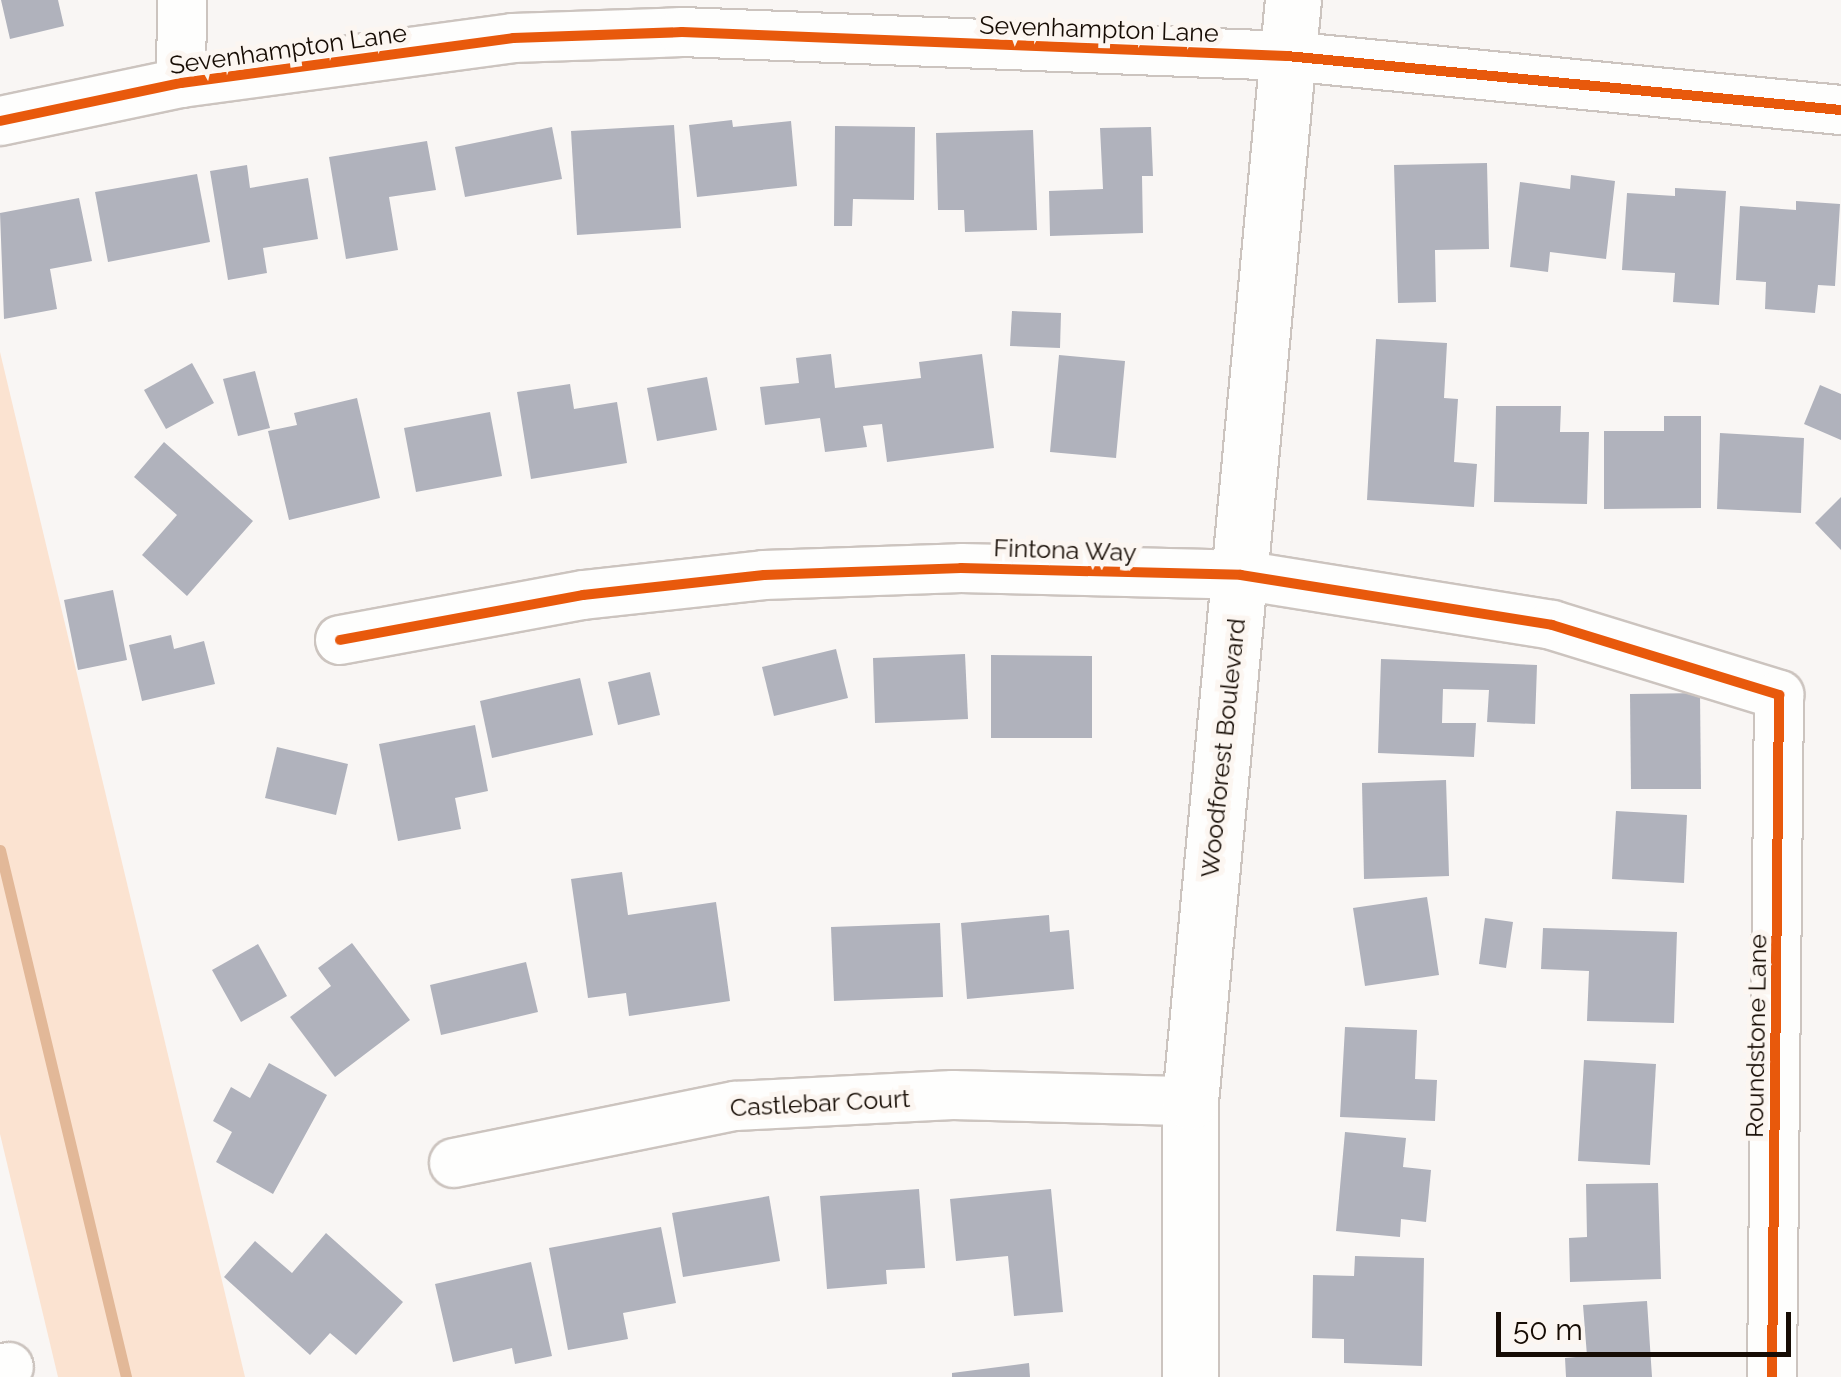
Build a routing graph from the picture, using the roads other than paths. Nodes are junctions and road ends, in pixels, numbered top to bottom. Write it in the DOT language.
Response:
graph roads {
  1 [pos="182,0"];
  2 [pos="1292,0"];
  3 [pos="679,16"];
  4 [pos="1287,56"];
  5 [pos="181,83"];
  6 [pos="1841,110"];
  7 [pos="0,121"];
  8 [pos="1241,575"];
  9 [pos="340,640"];
  10 [pos="1779,695"];
  11 [pos="1190,1101"];
  12 [pos="454,1163"];
  13 [pos="1190,1377"];
  14 [pos="1772,1377"];
  1 -- 5 [label="street"];
  2 -- 4 [label="main road, Woodforest Boulevard"];
  3 -- 4 [label="street, Sevenhampton Lane"];
  3 -- 5 [label="street, Sevenhampton Lane"];
  4 -- 6 [label="street, Sevenhampton Lane"];
  4 -- 8 [label="main road, Woodforest Boulevard"];
  5 -- 7 [label="street, Sevenhampton Lane"];
  8 -- 9 [label="street, Fintona Way"];
  8 -- 10 [label="street, Fintona Way"];
  8 -- 11 [label="main road, Woodforest Boulevard"];
  10 -- 14 [label="street, Roundstone Lane"];
  11 -- 12 [label="street, Castlebar Court"];
  11 -- 13 [label="main road, Woodforest Boulevard"];
}
